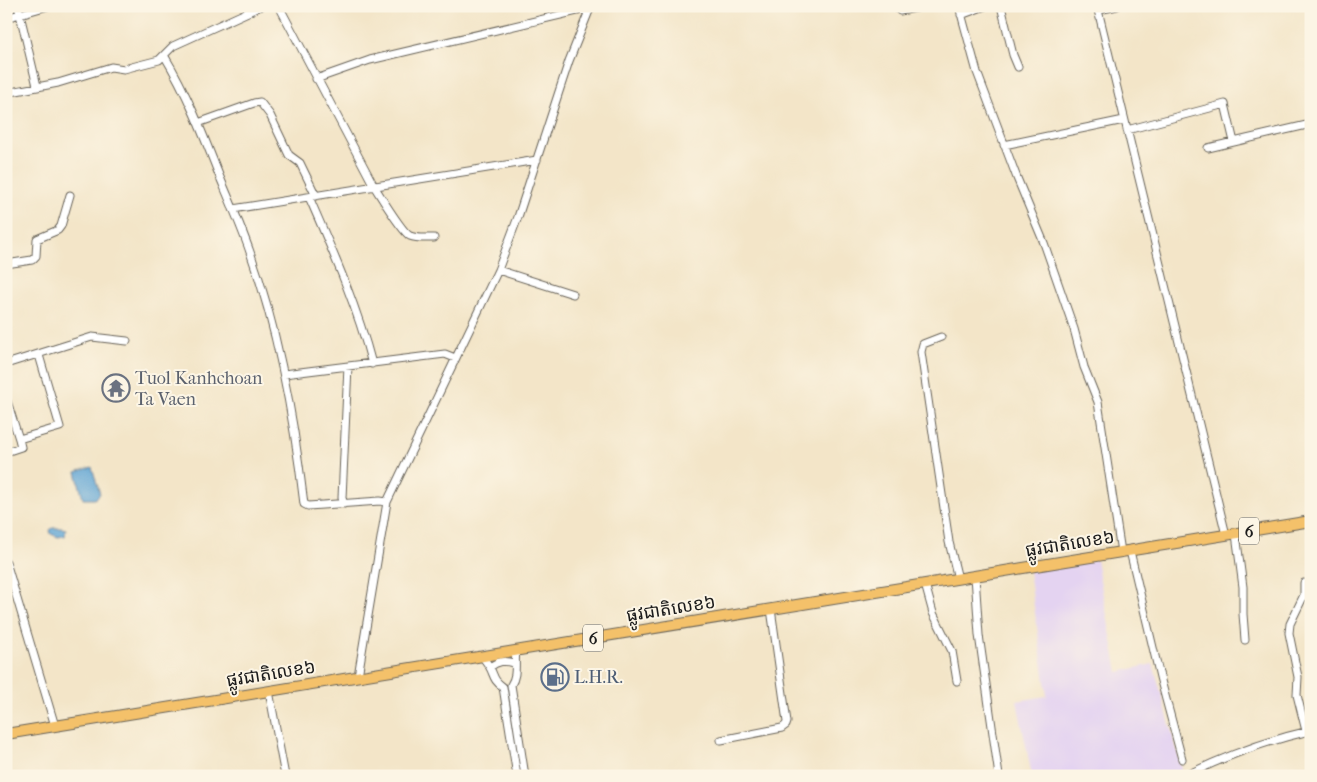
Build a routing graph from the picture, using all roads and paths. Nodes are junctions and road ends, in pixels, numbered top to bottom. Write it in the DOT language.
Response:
graph roads {
  1 [pos="18,6"];
  2 [pos="48,6"];
  3 [pos="261,6"];
  4 [pos="278,6"];
  5 [pos="896,6"];
  6 [pos="926,6"];
  7 [pos="959,6"];
  8 [pos="986,6"];
  9 [pos="1001,6"];
  10 [pos="1117,6"];
  11 [pos="590,7"];
  12 [pos="1098,8"];
  13 [pos="19,15"];
  14 [pos="961,15"];
  15 [pos="6,18"];
  16 [pos="164,55"];
  17 [pos="1018,67"];
  18 [pos="316,79"];
  19 [pos="37,86"];
  20 [pos="6,93"];
  21 [pos="1124,120"];
  22 [pos="198,123"];
  23 [pos="1311,124"];
  24 [pos="1127,130"];
  25 [pos="1234,142"];
  26 [pos="1004,145"];
  27 [pos="1208,148"];
  28 [pos="537,160"];
  29 [pos="374,186"];
  30 [pos="70,195"];
  31 [pos="312,196"];
  32 [pos="233,209"];
  33 [pos="434,238"];
  34 [pos="6,264"];
  35 [pos="498,270"];
  36 [pos="573,294"];
  37 [pos="941,336"];
  38 [pos="127,341"];
  39 [pos="38,355"];
  40 [pos="455,358"];
  41 [pos="6,364"];
  42 [pos="372,364"];
  43 [pos="348,366"];
  44 [pos="284,374"];
  45 [pos="6,398"];
  46 [pos="19,439"];
  47 [pos="6,452"];
  48 [pos="387,502"];
  49 [pos="344,504"];
  50 [pos="1311,521"];
  51 [pos="1231,534"];
  52 [pos="1126,551"];
  53 [pos="6,562"];
  54 [pos="975,576"];
  55 [pos="958,579"];
  56 [pos="1304,583"];
  57 [pos="925,584"];
  58 [pos="771,609"];
  59 [pos="1245,640"];
  60 [pos="516,651"];
  61 [pos="482,656"];
  62 [pos="514,663"];
  63 [pos="490,667"];
  64 [pos="358,676"];
  65 [pos="957,681"];
  66 [pos="269,691"];
  67 [pos="55,726"];
  68 [pos="1308,731"];
  69 [pos="6,734"];
  70 [pos="721,740"];
  71 [pos="1182,758"];
  72 [pos="1187,774"];
  73 [pos="285,776"];
  74 [pos="518,776"];
  75 [pos="525,776"];
  76 [pos="999,776"];
  1 -- 13 [label="street"];
  2 -- 13 [label="street"];
  3 -- 16 [label="street"];
  4 -- 18 [label="street"];
  5 -- 6 [label="street"];
  7 -- 14 [label="street"];
  8 -- 14 [label="street"];
  9 -- 17 [label="street"];
  10 -- 12 [label="street"];
  11 -- 18 [label="street"];
  11 -- 28 [label="street"];
  12 -- 21 [label="street"];
  13 -- 15 [label="street"];
  13 -- 19 [label="street"];
  14 -- 26 [label="street"];
  16 -- 19 [label="street"];
  16 -- 22 [label="street"];
  18 -- 29 [label="street"];
  19 -- 20 [label="street"];
  21 -- 24 [label="street"];
  21 -- 26 [label="street"];
  22 -- 31 [label="street"];
  22 -- 32 [label="street"];
  23 -- 25 [label="street"];
  24 -- 25 [label="street"];
  24 -- 51 [label="street"];
  25 -- 27 [label="street"];
  26 -- 52 [label="street"];
  28 -- 29 [label="street"];
  28 -- 35 [label="street"];
  29 -- 31 [label="street"];
  29 -- 33 [label="street"];
  30 -- 34 [label="street"];
  31 -- 32 [label="street"];
  31 -- 42 [label="street"];
  32 -- 44 [label="street"];
  35 -- 36 [label="street"];
  35 -- 40 [label="street"];
  37 -- 55 [label="street"];
  38 -- 39 [label="street"];
  39 -- 41 [label="street"];
  39 -- 46 [label="street"];
  40 -- 42 [label="street"];
  40 -- 48 [label="street"];
  42 -- 43 [label="street"];
  43 -- 44 [label="street"];
  43 -- 49 [label="street"];
  44 -- 49 [label="street"];
  45 -- 46 [label="street"];
  46 -- 47 [label="street"];
  48 -- 49 [label="street"];
  48 -- 64 [label="street"];
  50 -- 51 [label="highway, ផ្លូវជាតិលេខ៦ / 6"];
  51 -- 52 [label="highway, ផ្លូវជាតិលេខ៦ / 6"];
  51 -- 59 [label="street"];
  52 -- 54 [label="highway, ផ្លូវជាតិលេខ៦ / 6"];
  52 -- 71 [label="street"];
  53 -- 67 [label="street"];
  54 -- 55 [label="highway, ផ្លូវជាតិលេខ៦ / 6"];
  54 -- 76 [label="street"];
  55 -- 57 [label="highway, ផ្លូវជាតិលេខ៦ / 6"];
  56 -- 68 [label="street"];
  57 -- 58 [label="highway, ផ្លូវជាតិលេខ៦ / 6"];
  57 -- 65 [label="street"];
  58 -- 60 [label="highway, ផ្លូវជាតិលេខ៦ / 6"];
  58 -- 70 [label="street"];
  60 -- 61 [label="highway, ផ្លូវជាតិលេខ៦ / 6"];
  60 -- 62 [label="street"];
  61 -- 63 [label="street"];
  61 -- 64 [label="highway, ផ្លូវជាតិលេខ៦ / 6"];
  62 -- 63 [label="street"];
  62 -- 75 [label="street"];
  63 -- 74 [label="street"];
  64 -- 66 [label="highway, ផ្លូវជាតិលេខ៦ / 6"];
  66 -- 67 [label="highway, ផ្លូវជាតិលេខ៦ / 6"];
  66 -- 73 [label="street"];
  67 -- 69 [label="highway, ផ្លូវជាតិលេខ៦ / 6"];
  68 -- 72 [label="street"];
}
